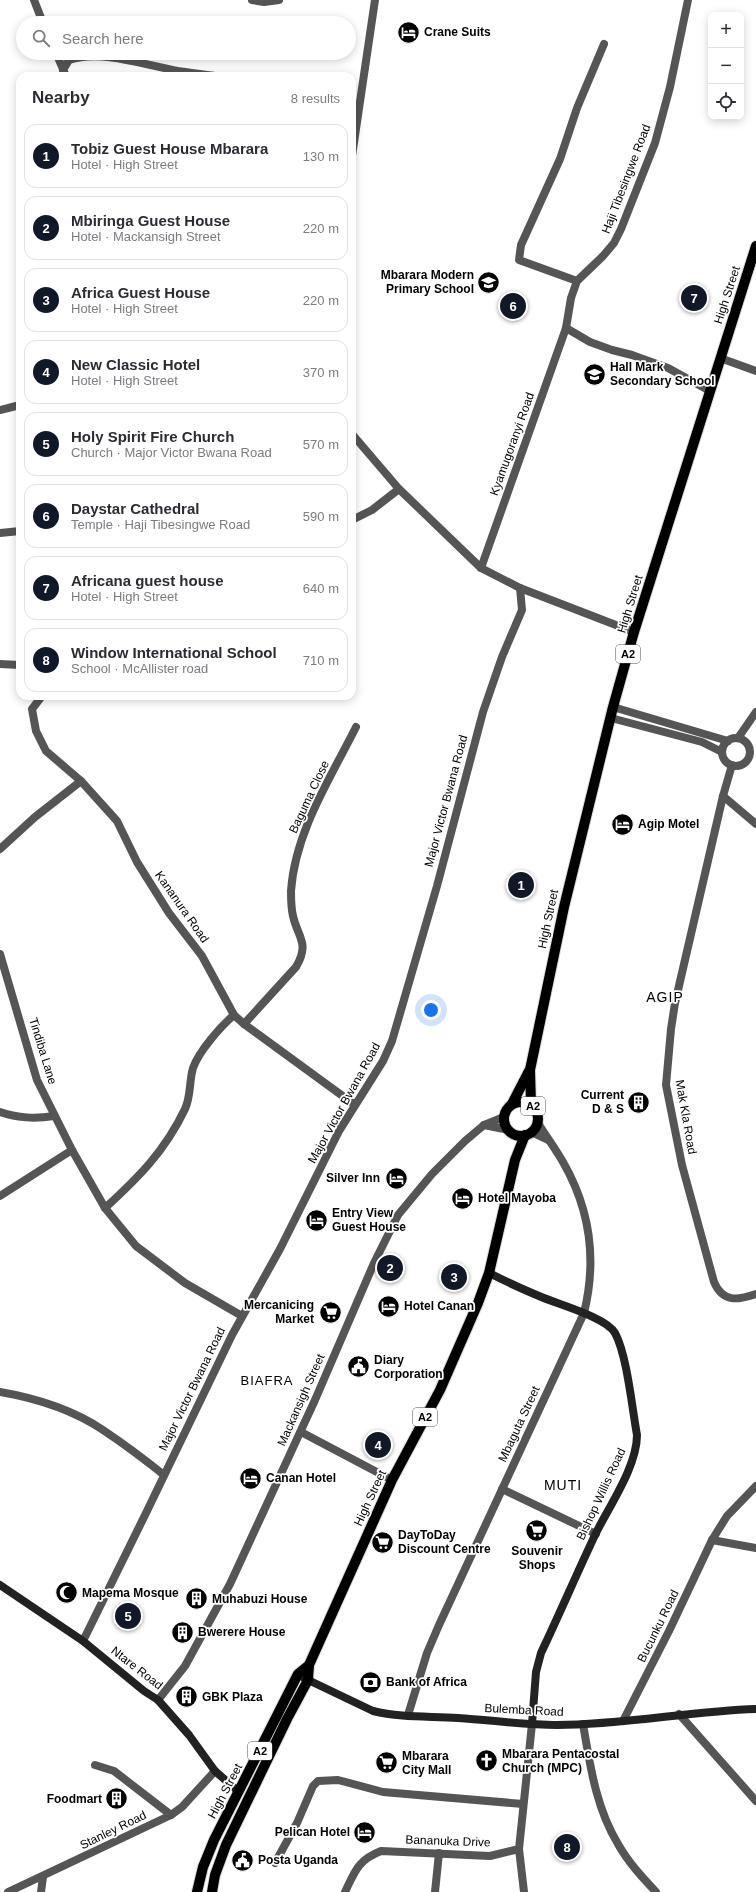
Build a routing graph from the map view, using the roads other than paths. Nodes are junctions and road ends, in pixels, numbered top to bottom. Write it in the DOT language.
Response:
graph roads {
  1 [pos="34,0"];
  2 [pos="252,0"];
  3 [pos="278,0"];
  4 [pos="375,0"];
  5 [pos="688,0"];
  6 [pos="40,16"];
  7 [pos="604,44"];
  8 [pos="59,60"];
  9 [pos="69,60"];
  10 [pos="124,60"];
  11 [pos="65,72"];
  12 [pos="65,72"];
  13 [pos="186,72"];
  14 [pos="356,105"];
  15 [pos="756,246"];
  16 [pos="578,281"];
  17 [pos="566,328"];
  18 [pos="720,358"];
  19 [pos="756,371"];
  20 [pos="710,391"];
  21 [pos="16,406"];
  22 [pos="0,410"];
  23 [pos="356,439"];
  24 [pos="399,489"];
  25 [pos="356,518"];
  26 [pos="16,531"];
  27 [pos="0,533"];
  28 [pos="481,568"];
  29 [pos="520,588"];
  30 [pos="634,632"];
  31 [pos="0,664"];
  32 [pos="16,665"];
  33 [pos="39,700"];
  34 [pos="613,707"];
  35 [pos="756,712"];
  36 [pos="610,718"];
  37 [pos="356,727"];
  38 [pos="738,738"];
  39 [pos="728,741"];
  40 [pos="722,752"];
  41 [pos="753,754"];
  42 [pos="732,765"];
  43 [pos="81,780"];
  44 [pos="723,796"];
  45 [pos="756,824"];
  46 [pos="0,849"];
  47 [pos="0,954"];
  48 [pos="234,1015"];
  49 [pos="244,1024"];
  50 [pos="530,1070"];
  51 [pos="512,1104"];
  52 [pos="531,1104"];
  53 [pos="355,1105"];
  54 [pos="0,1112"];
  55 [pos="54,1116"];
  56 [pos="504,1117"];
  57 [pos="538,1123"];
  58 [pos="484,1126"];
  59 [pos="510,1131"];
  60 [pos="528,1134"];
  61 [pos="548,1141"];
  62 [pos="72,1150"];
  63 [pos="514,1160"];
  64 [pos="0,1196"];
  65 [pos="105,1208"];
  66 [pos="489,1273"];
  67 [pos="756,1294"];
  68 [pos="584,1313"];
  69 [pos="242,1316"];
  70 [pos="0,1392"];
  71 [pos="301,1432"];
  72 [pos="164,1475"];
  73 [pos="392,1480"];
  74 [pos="756,1486"];
  75 [pos="502,1489"];
  76 [pos="596,1534"];
  77 [pos="712,1540"];
  78 [pos="756,1548"];
  79 [pos="0,1585"];
  80 [pos="82,1641"];
  81 [pos="309,1665"];
  82 [pos="298,1674"];
  83 [pos="308,1680"];
  84 [pos="158,1700"];
  85 [pos="756,1709"];
  86 [pos="679,1714"];
  87 [pos="408,1715"];
  88 [pos="623,1721"];
  89 [pos="532,1724"];
  90 [pos="583,1724"];
  91 [pos="95,1765"];
  92 [pos="215,1771"];
  93 [pos="239,1792"];
  94 [pos="756,1801"];
  95 [pos="523,1804"];
  96 [pos="171,1815"];
  97 [pos="214,1840"];
  98 [pos="226,1846"];
  99 [pos="519,1849"];
  100 [pos="439,1853"];
  101 [pos="275,1863"];
  102 [pos="43,1877"];
  103 [pos="8,1892"];
  104 [pos="41,1892"];
  105 [pos="197,1892"];
  106 [pos="212,1892"];
  107 [pos="345,1892"];
  108 [pos="435,1892"];
  109 [pos="524,1892"];
  110 [pos="656,1892"];
  1 -- 6 [label="street"];
  2 -- 3 [label="street"];
  4 -- 14 [label="street"];
  5 -- 16 [label="street, Haji Tibesingwe Road"];
  7 -- 16 [label="street"];
  8 -- 11 [label="street"];
  9 -- 12 [label="street"];
  10 -- 13 [label="street"];
  15 -- 18 [label="main road, High Street / A2"];
  16 -- 17 [label="street, Haji Tibesingwe Road"];
  17 -- 20 [label="street"];
  17 -- 28 [label="street, Kyamugoranyi Road"];
  18 -- 19 [label="street"];
  18 -- 20 [label="main road, High Street / A2"];
  20 -- 30 [label="main road, High Street / A2"];
  21 -- 22 [label="street"];
  23 -- 24 [label="street"];
  24 -- 25 [label="street"];
  24 -- 28 [label="street"];
  26 -- 27 [label="street"];
  28 -- 29 [label="street"];
  29 -- 30 [label="street"];
  29 -- 53 [label="street, Major Victor Bwana Road"];
  30 -- 34 [label="main road, High Street / A2"];
  31 -- 32 [label="street"];
  33 -- 43 [label="street, Kananura Road"];
  34 -- 36 [label="main road, High Street / A2"];
  34 -- 39 [label="street"];
  35 -- 38 [label="street"];
  36 -- 40 [label="street"];
  36 -- 50 [label="main road, High Street / A2"];
  37 -- 49 [label="street, Baguma Close"];
  38 -- 39 [label="street"];
  38 -- 41 [label="street"];
  39 -- 40 [label="street"];
  40 -- 42 [label="street"];
  41 -- 42 [label="street"];
  42 -- 44 [label="street, Mak Kla Road"];
  43 -- 46 [label="street"];
  43 -- 48 [label="street, Kananura Road"];
  44 -- 45 [label="street"];
  44 -- 67 [label="street, Mak Kla Road"];
  47 -- 55 [label="street, Tindiba Lane"];
  48 -- 49 [label="street, Kananura Road"];
  48 -- 65 [label="street"];
  49 -- 53 [label="street, Kananura Road"];
  50 -- 51 [label="main road, High Street / A2"];
  50 -- 52 [label="main road, High Street / A2"];
  51 -- 52 [label="main road, A2"];
  51 -- 56 [label="main road, A2"];
  52 -- 57 [label="main road, A2"];
  53 -- 69 [label="street, Major Victor Bwana Road"];
  54 -- 55 [label="street"];
  55 -- 62 [label="street, Tindiba Lane"];
  56 -- 58 [label="street, Mackansigh Street"];
  56 -- 59 [label="main road, A2"];
  57 -- 60 [label="main road, A2"];
  57 -- 61 [label="street, Mbaguta Street"];
  58 -- 59 [label="street"];
  58 -- 71 [label="street, Mackansigh Street"];
  59 -- 60 [label="main road"];
  59 -- 63 [label="main road, High Street / A2"];
  60 -- 61 [label="street, Mbaguta Street"];
  60 -- 63 [label="main road, High Street / A2"];
  61 -- 68 [label="street, Mbaguta Street"];
  62 -- 64 [label="street"];
  62 -- 65 [label="street, Tindiba Lane"];
  63 -- 66 [label="main road, High Street / A2"];
  65 -- 69 [label="street, Tindiba Lane"];
  66 -- 68 [label="main road, Bishop Willis Road"];
  66 -- 73 [label="main road, High Street / A2"];
  68 -- 75 [label="street, Mbaguta Street"];
  68 -- 76 [label="main road, Bishop Willis Road"];
  69 -- 72 [label="street, Major Victor Bwana Road"];
  70 -- 72 [label="street"];
  71 -- 73 [label="street"];
  71 -- 84 [label="street, Mackansigh Street"];
  72 -- 80 [label="street, Major Victor Bwana Road"];
  73 -- 81 [label="main road, High Street / A2"];
  74 -- 77 [label="street"];
  75 -- 76 [label="street"];
  75 -- 87 [label="street, Mbaguta Street"];
  76 -- 89 [label="main road, Bishop Willis Road"];
  77 -- 78 [label="street"];
  77 -- 88 [label="street, Bucunku Road"];
  79 -- 80 [label="main road, Ntare Road"];
  80 -- 84 [label="main road, Ntare Road"];
  81 -- 82 [label="main road, High Street / A2"];
  81 -- 83 [label="main road, High Street / A2"];
  82 -- 83 [label="main road, Bulemba Road"];
  82 -- 93 [label="main road, High Street / A2"];
  83 -- 87 [label="main road, Bulemba Road"];
  83 -- 98 [label="main road, High Street / A2"];
  84 -- 92 [label="main road, Ntare Road"];
  85 -- 86 [label="main road, Bulemba Road"];
  86 -- 88 [label="main road, Bulemba Road"];
  86 -- 94 [label="street"];
  87 -- 89 [label="main road, Bulemba Road"];
  88 -- 90 [label="main road, Bulemba Road"];
  89 -- 90 [label="main road, Bulemba Road"];
  89 -- 95 [label="street"];
  90 -- 110 [label="street"];
  91 -- 96 [label="street"];
  92 -- 93 [label="main road, Ntare Road"];
  92 -- 96 [label="street, Stanley Road"];
  93 -- 97 [label="main road, High Street / A2"];
  95 -- 99 [label="street"];
  95 -- 101 [label="street"];
  96 -- 102 [label="street, Stanley Road"];
  97 -- 98 [label="main road"];
  97 -- 105 [label="main road, High Street / A2"];
  98 -- 106 [label="main road, High Street / A2"];
  99 -- 100 [label="street, Bananuka Drive"];
  99 -- 109 [label="street"];
  100 -- 107 [label="street, Bananuka Drive"];
  100 -- 108 [label="street"];
  102 -- 103 [label="street, Stanley Road"];
  102 -- 104 [label="street"];
}
